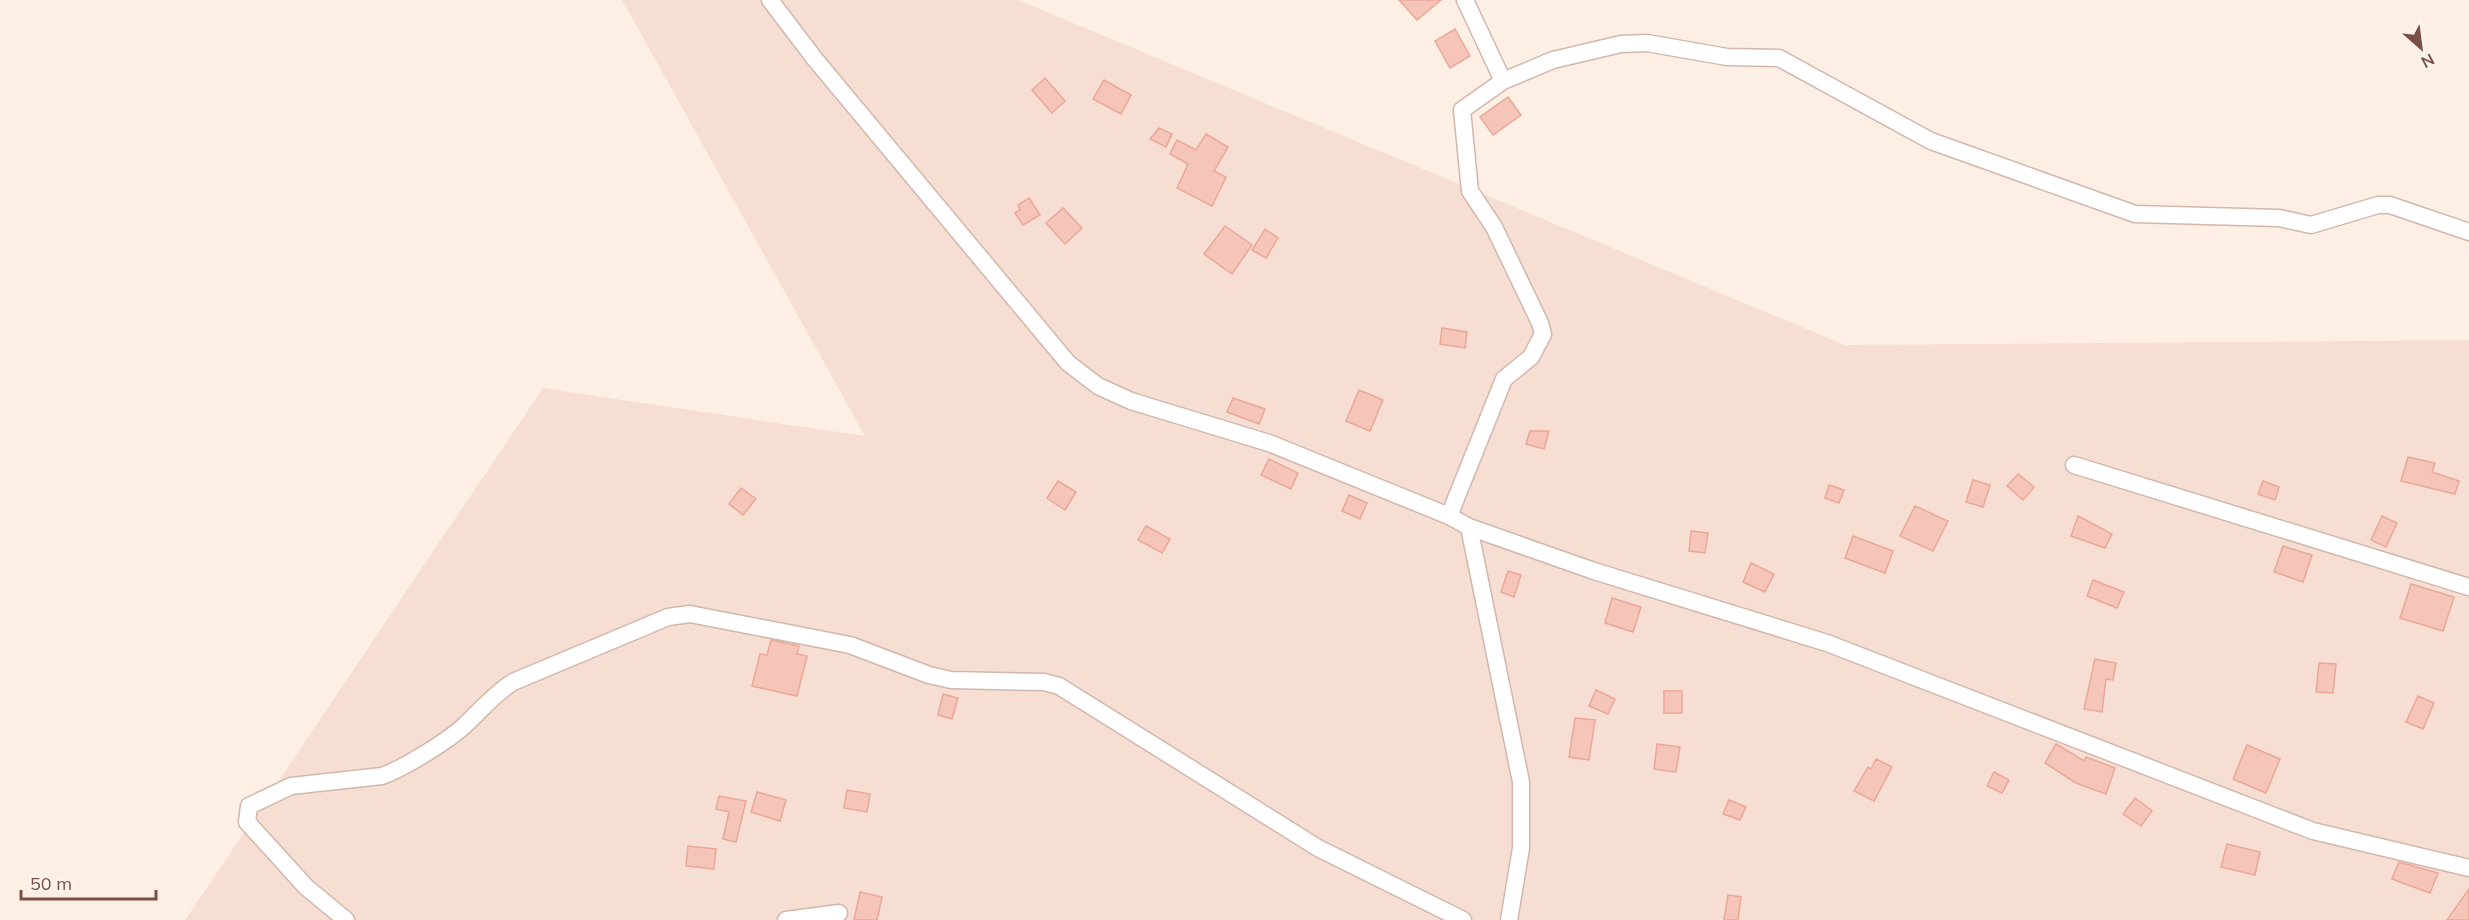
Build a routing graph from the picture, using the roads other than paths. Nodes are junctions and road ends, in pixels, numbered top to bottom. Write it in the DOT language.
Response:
graph roads {
  1 [pos="770,0"];
  2 [pos="1465,0"];
  3 [pos="1503,81"];
  4 [pos="2469,232"];
  5 [pos="2073,465"];
  6 [pos="1449,516"];
  7 [pos="1469,527"];
  8 [pos="2469,587"];
  9 [pos="2469,868"];
  10 [pos="839,913"];
  11 [pos="346,920"];
  12 [pos="786,920"];
  13 [pos="1463,920"];
  14 [pos="1509,920"];
  1 -- 6 [label="street"];
  2 -- 3 [label="street"];
  3 -- 4 [label="street"];
  3 -- 6 [label="street"];
  5 -- 8 [label="street"];
  6 -- 7 [label="street"];
  7 -- 9 [label="street"];
  7 -- 14 [label="street"];
  10 -- 12 [label="street"];
  11 -- 13 [label="street"];
}
